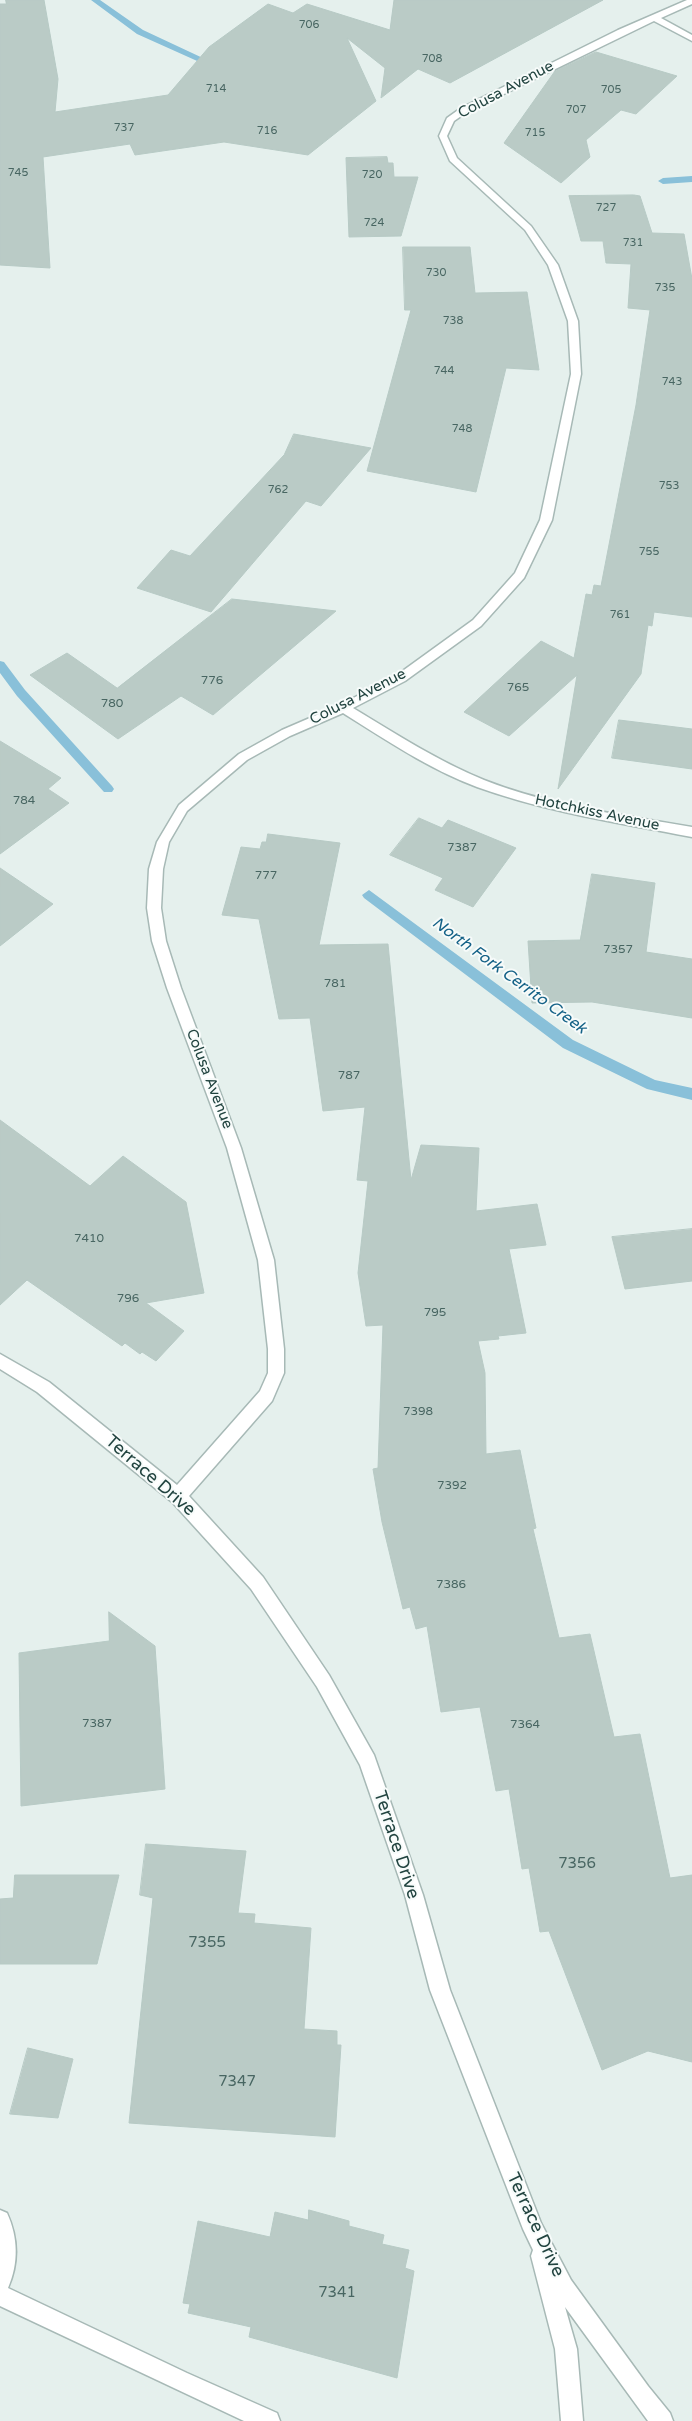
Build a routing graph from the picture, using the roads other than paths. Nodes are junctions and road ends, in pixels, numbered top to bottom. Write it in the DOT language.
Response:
graph roads {
  1 [pos="692,1"];
  2 [pos="654,17"];
  3 [pos="692,38"];
  4 [pos="344,708"];
  5 [pos="692,832"];
  6 [pos="0,1361"];
  7 [pos="178,1496"];
  8 [pos="0,2220"];
  9 [pos="533,2228"];
  10 [pos="0,2283"];
  11 [pos="0,2295"];
  12 [pos="269,2421"];
  13 [pos="572,2421"];
  14 [pos="662,2421"];
  1 -- 2 [label="street, Colusa Avenue"];
  2 -- 3 [label="street"];
  2 -- 4 [label="street, Colusa Avenue"];
  4 -- 5 [label="street, Hotchkiss Avenue"];
  4 -- 7 [label="street, Colusa Avenue"];
  6 -- 7 [label="street, Terrace Drive"];
  7 -- 9 [label="street, Terrace Drive"];
  8 -- 10 [label="street"];
  9 -- 13 [label="street"];
  9 -- 14 [label="street, Terrace Drive"];
  11 -- 12 [label="street"];
}
